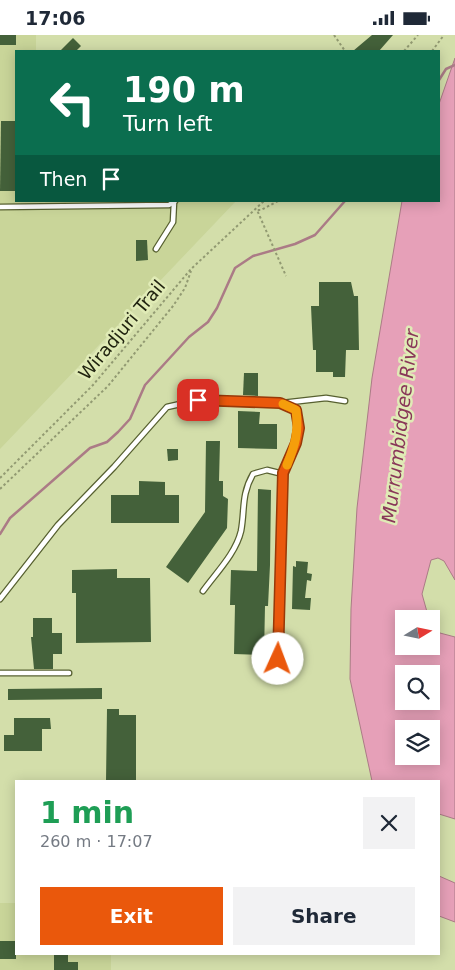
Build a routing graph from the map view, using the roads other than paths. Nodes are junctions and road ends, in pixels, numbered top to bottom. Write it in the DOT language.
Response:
graph roads {
  1 [pos="174,202"];
  2 [pos="0,207"];
  3 [pos="156,249"];
  4 [pos="345,401"];
  5 [pos="280,403"];
  6 [pos="283,473"];
  7 [pos="204,591"];
  8 [pos="0,599"];
  9 [pos="278,659"];
  10 [pos="0,673"];
  11 [pos="70,673"];
  1 -- 2 [label="lane"];
  1 -- 3 [label="lane"];
  4 -- 5 [label="lane"];
  5 -- 6 [label="lane"];
  5 -- 8 [label="lane"];
  6 -- 7 [label="lane"];
  6 -- 9 [label="lane"];
  10 -- 11 [label="lane"];
}
